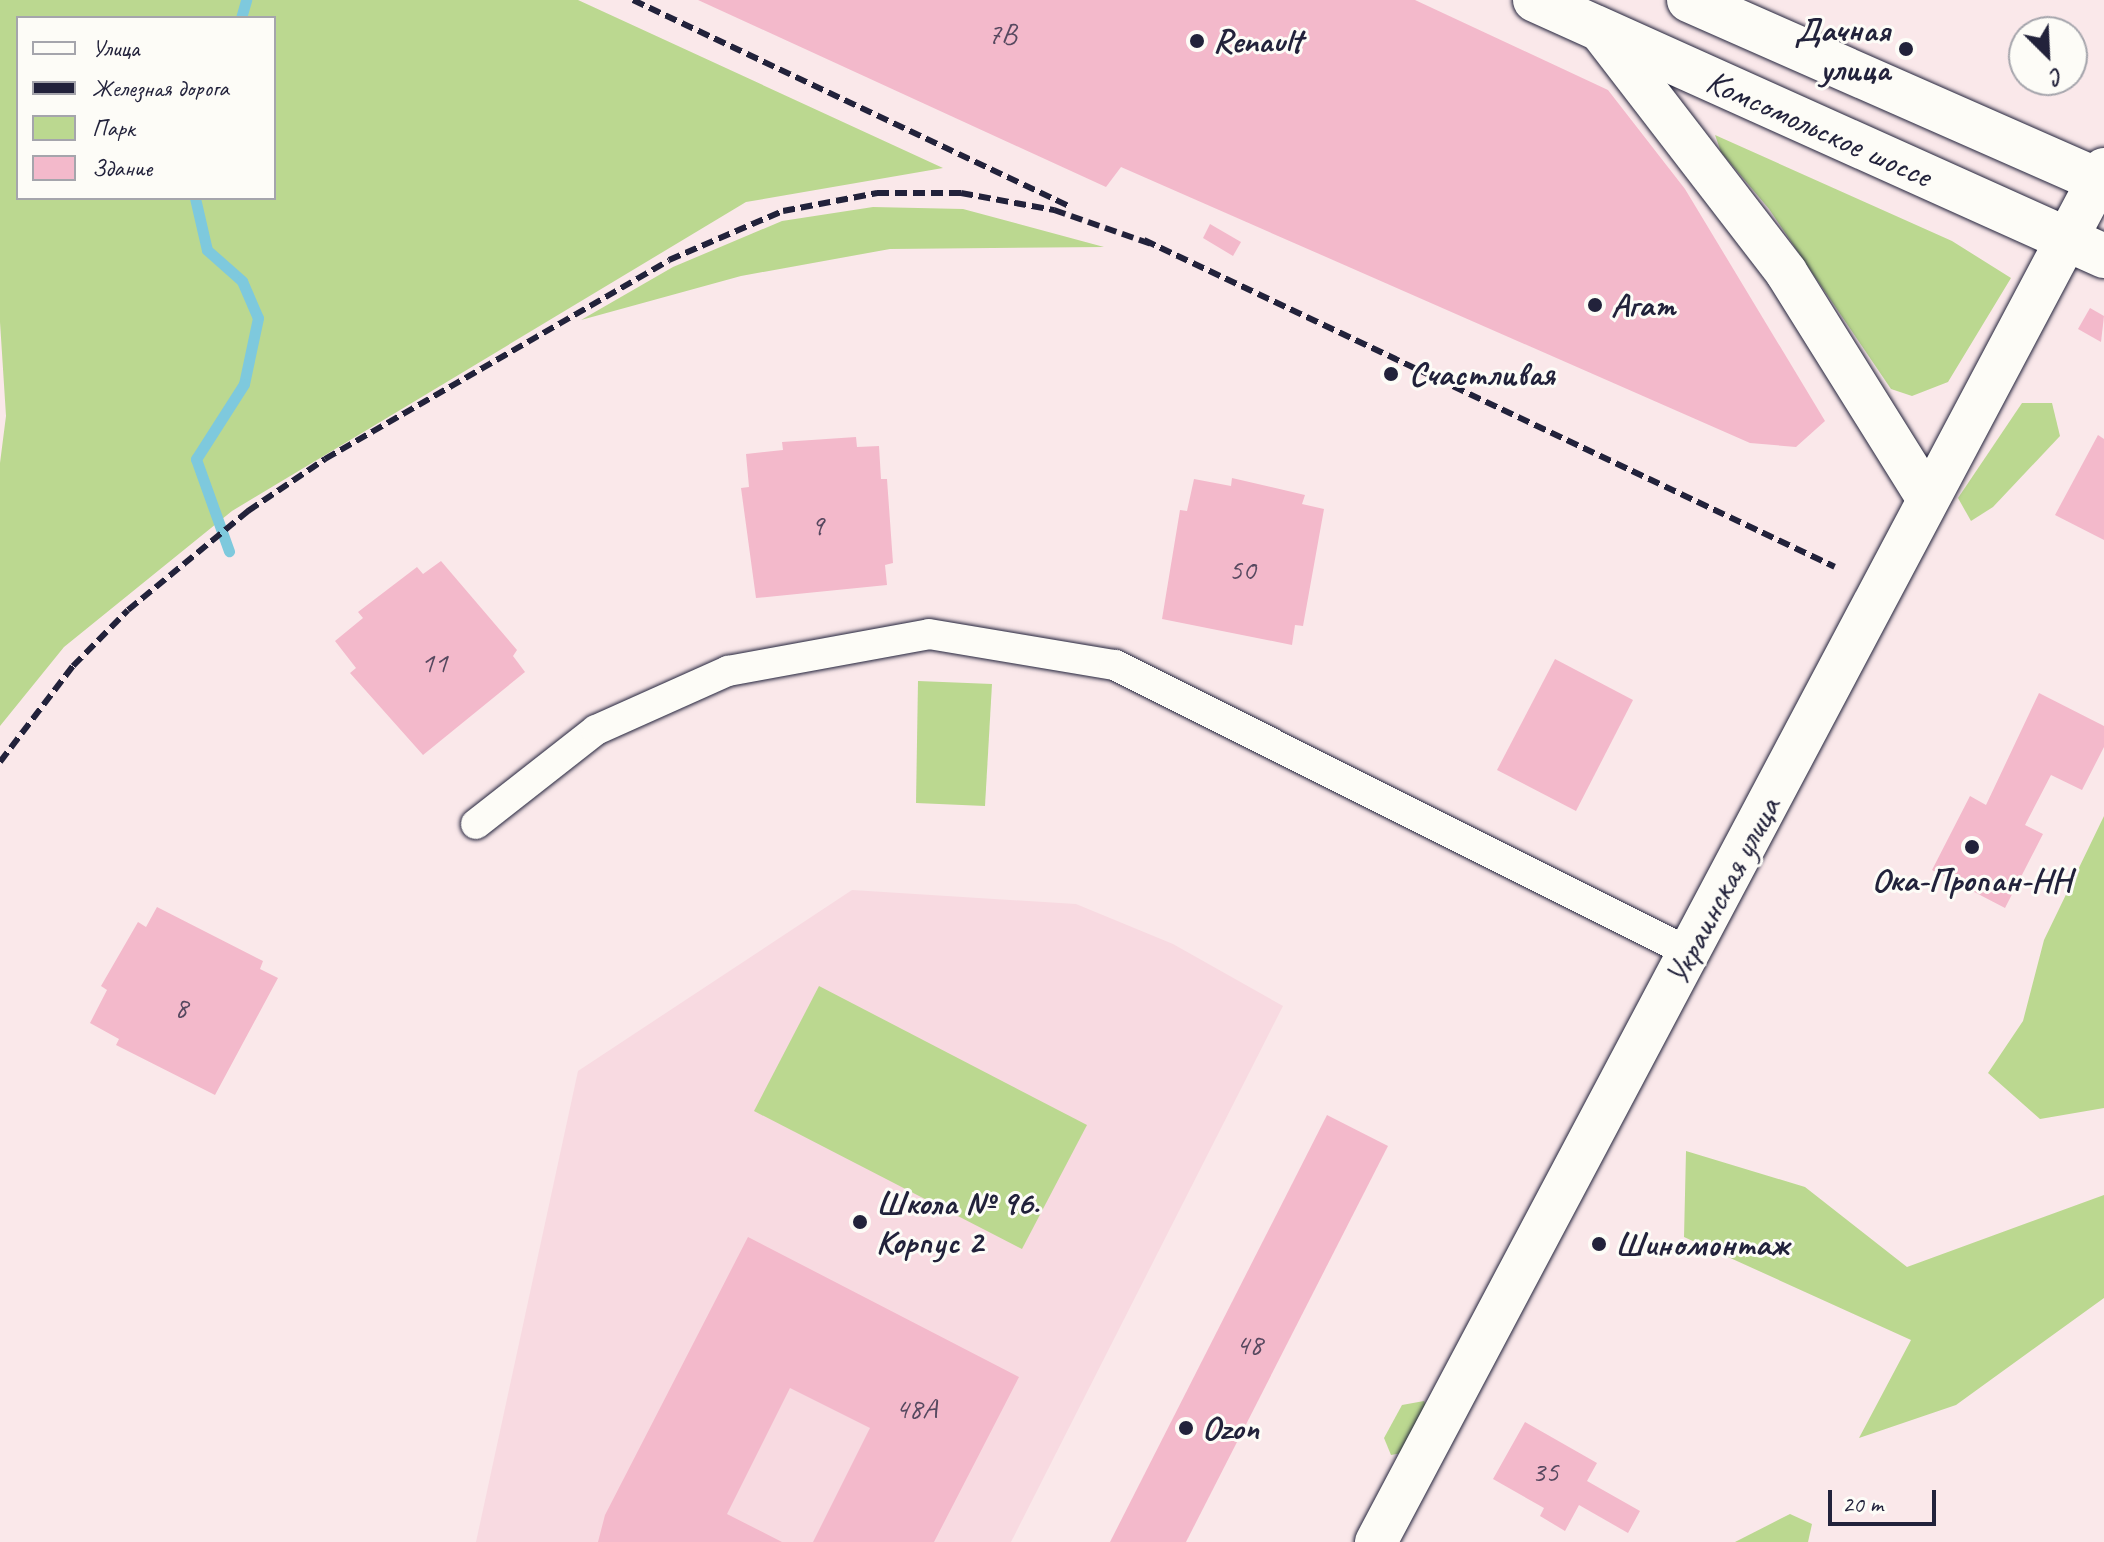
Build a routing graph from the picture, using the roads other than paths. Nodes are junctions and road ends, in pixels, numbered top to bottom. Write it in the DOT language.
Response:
graph roads {
  1 [pos="1535,0"];
  2 [pos="1689,0"];
  3 [pos="1599,29"];
  4 [pos="2102,178"];
  5 [pos="2085,248"];
  6 [pos="1928,499"];
  7 [pos="476,824"];
  8 [pos="1691,953"];
  9 [pos="1376,1542"];
  1 -- 3 [label="main road, Комсомольское шоссе"];
  2 -- 4 [label="main road, Комсомольское шоссе"];
  3 -- 5 [label="main road, Комсомольское шоссе"];
  3 -- 6 [label="street"];
  4 -- 5 [label="street, Украинская улица"];
  5 -- 6 [label="street, Украинская улица"];
  6 -- 8 [label="street, Украинская улица"];
  7 -- 8 [label="street"];
  8 -- 9 [label="street, Украинская улица"];
}
